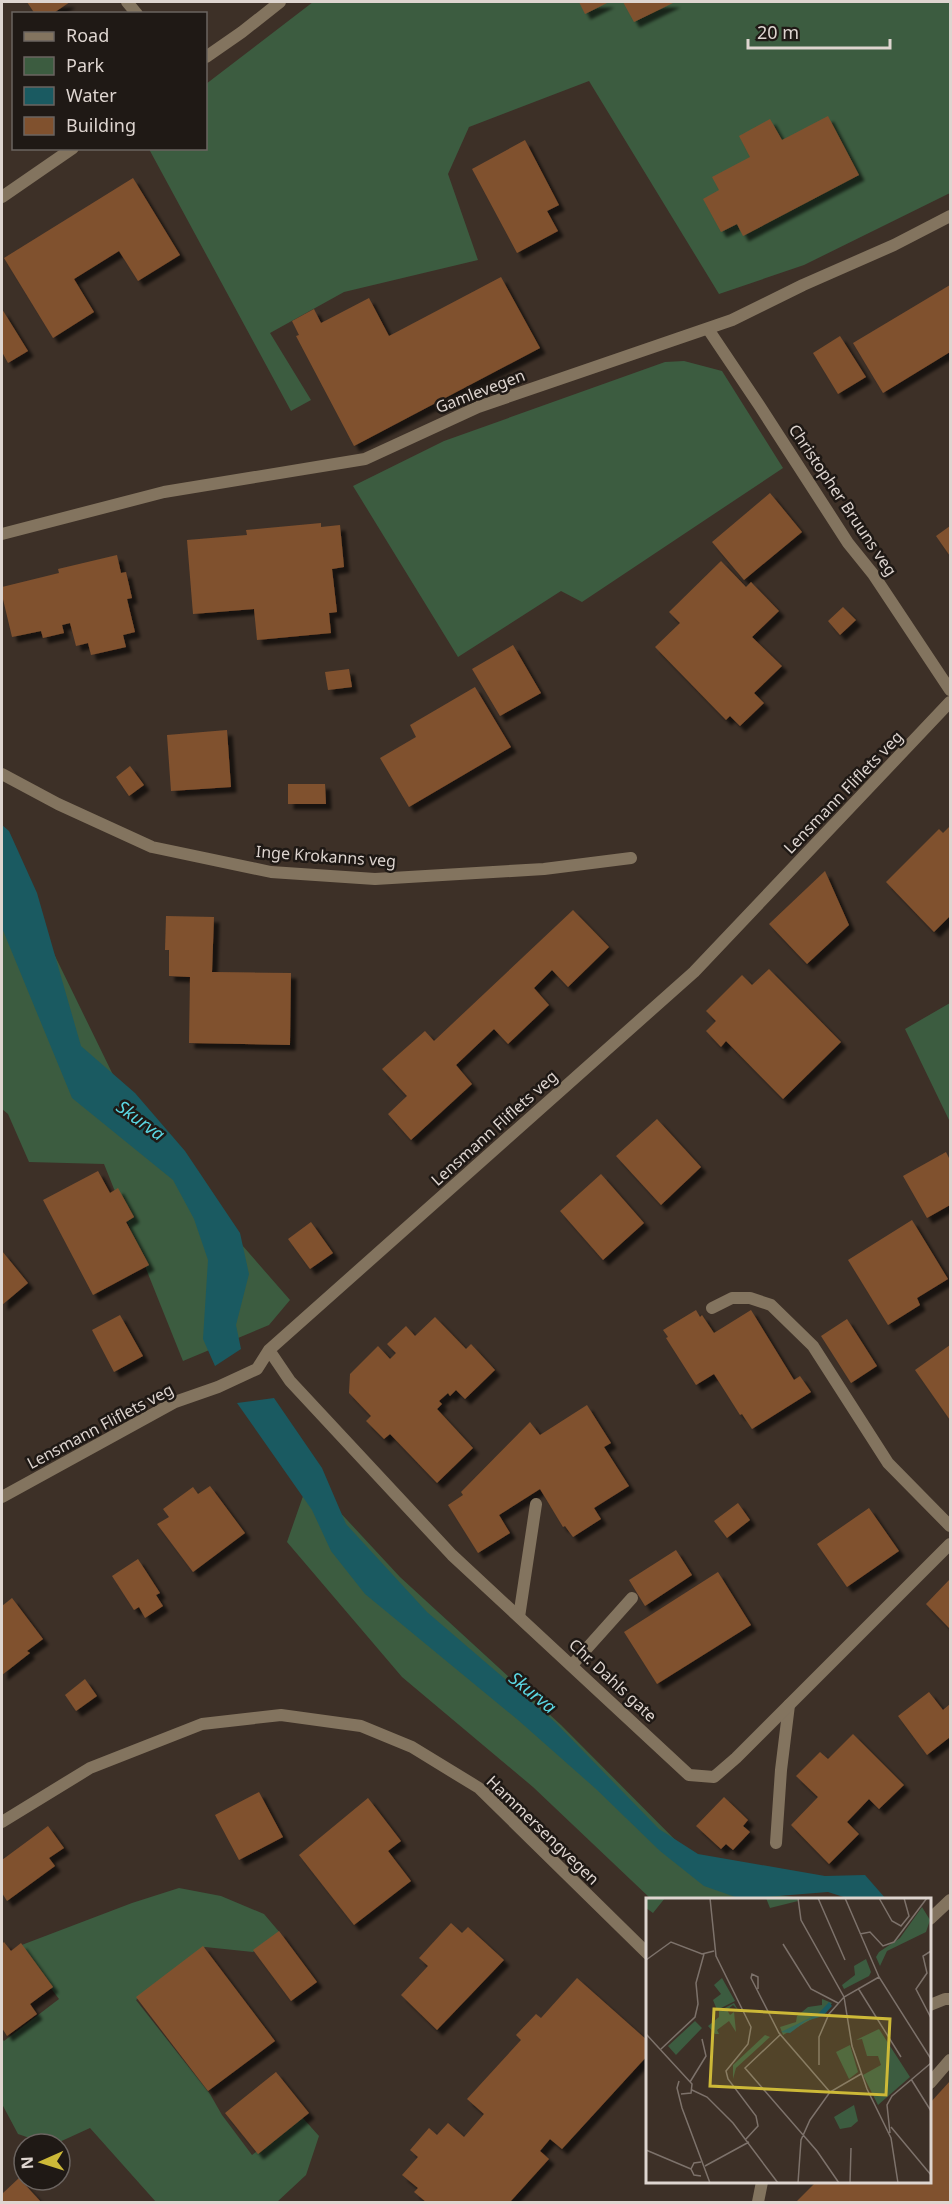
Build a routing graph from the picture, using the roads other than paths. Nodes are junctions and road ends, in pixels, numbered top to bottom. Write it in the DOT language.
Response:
graph roads {
  1 [pos="280,2"];
  2 [pos="207,56"];
  3 [pos="70,150"];
  4 [pos="2,197"];
  5 [pos="951,216"];
  6 [pos="708,329"];
  7 [pos="2,534"];
  8 [pos="951,690"];
  9 [pos="951,702"];
  10 [pos="2,774"];
  11 [pos="631,858"];
  12 [pos="712,1308"];
  13 [pos="269,1350"];
  14 [pos="2,1497"];
  15 [pos="536,1504"];
  16 [pos="951,1526"];
  17 [pos="951,1544"];
  18 [pos="632,1598"];
  19 [pos="519,1617"];
  20 [pos="572,1665"];
  21 [pos="789,1705"];
  22 [pos="2,1822"];
  23 [pos="776,1843"];
  24 [pos="951,1900"];
  25 [pos="931,1918"];
  26 [pos="646,1952"];
  27 [pos="951,1999"];
  28 [pos="931,2005"];
  29 [pos="951,2060"];
  30 [pos="931,2082"];
  31 [pos="762,2183"];
  32 [pos="758,2202"];
  1 -- 2 [label="street"];
  3 -- 4 [label="street"];
  5 -- 6 [label="street, Gamlevegen"];
  6 -- 7 [label="street, Gamlevegen"];
  6 -- 8 [label="street, Christopher Bruuns veg"];
  9 -- 13 [label="street, Lensmann Fliflets veg"];
  10 -- 11 [label="street, Inge Krokanns veg"];
  12 -- 16 [label="street"];
  13 -- 14 [label="street, Lensmann Fliflets veg"];
  13 -- 19 [label="street, Chr. Dahls gate"];
  15 -- 19 [label="street"];
  17 -- 21 [label="street, Chr. Dahls gate"];
  18 -- 20 [label="street"];
  19 -- 20 [label="street, Chr. Dahls gate"];
  20 -- 21 [label="street, Chr. Dahls gate"];
  21 -- 23 [label="street"];
  22 -- 26 [label="street, Hammersengvegen"];
  24 -- 25 [label="street"];
  27 -- 28 [label="street"];
  29 -- 30 [label="street"];
  31 -- 32 [label="street"];
}
